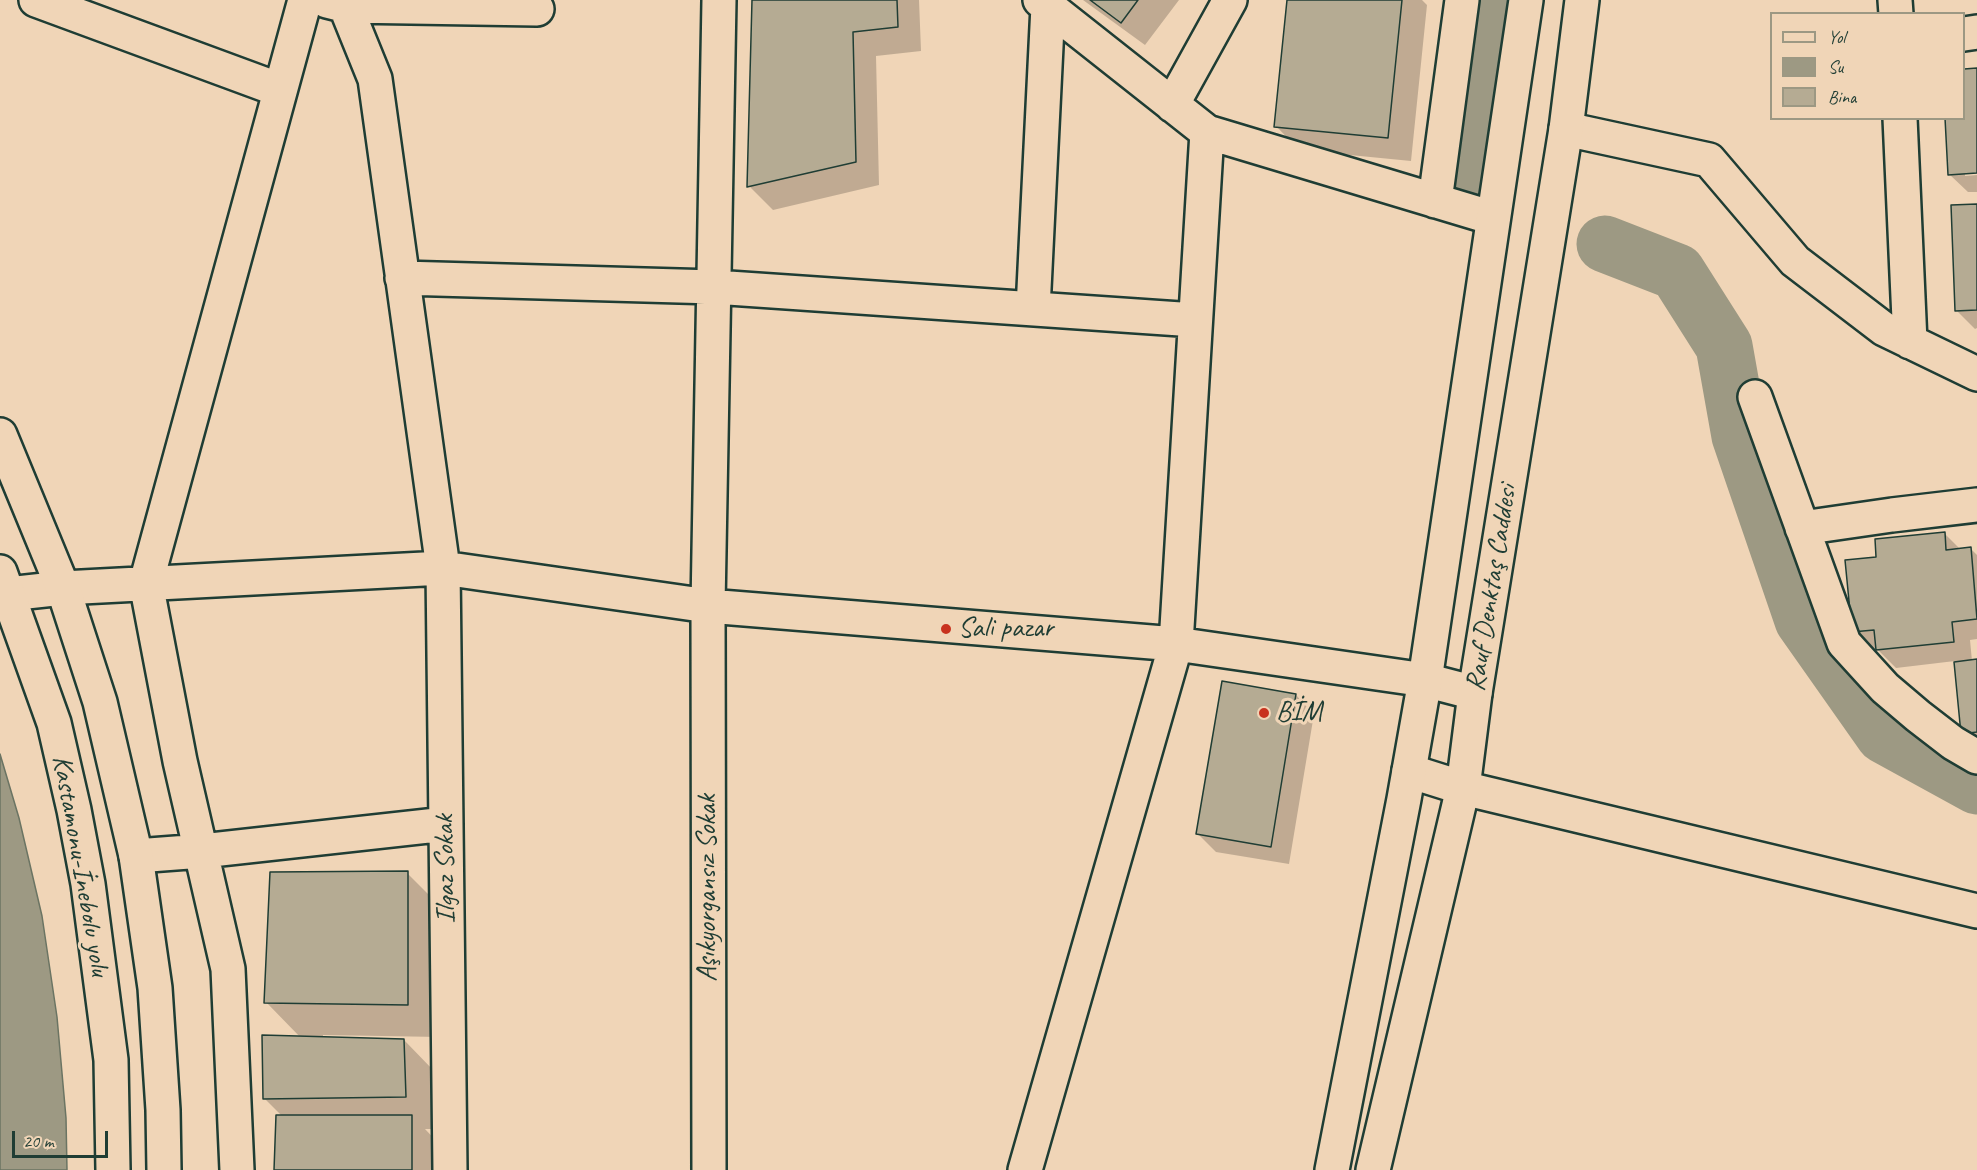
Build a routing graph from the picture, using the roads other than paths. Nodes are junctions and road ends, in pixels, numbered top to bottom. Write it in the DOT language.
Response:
graph roads {
  1 [pos="36,0"];
  2 [pos="305,0"];
  3 [pos="719,0"];
  4 [pos="1230,0"];
  5 [pos="1462,0"];
  6 [pos="1526,0"];
  7 [pos="1582,0"];
  8 [pos="338,2"];
  9 [pos="1044,3"];
  10 [pos="537,9"];
  11 [pos="280,90"];
  12 [pos="1172,105"];
  13 [pos="1900,120"];
  14 [pos="1566,129"];
  15 [pos="1207,132"];
  16 [pos="1435,201"];
  17 [pos="1493,218"];
  18 [pos="402,278"];
  19 [pos="714,286"];
  20 [pos="1033,309"];
  21 [pos="1196,320"];
  22 [pos="1910,342"];
  23 [pos="1977,374"];
  24 [pos="1755,397"];
  25 [pos="0,435"];
  26 [pos="1977,506"];
  27 [pos="1802,528"];
  28 [pos="443,568"];
  29 [pos="4,583"];
  30 [pos="146,583"];
  31 [pos="63,588"];
  32 [pos="708,606"];
  33 [pos="1176,644"];
  34 [pos="1425,680"];
  35 [pos="1475,693"];
  36 [pos="1977,757"];
  37 [pos="1409,771"];
  38 [pos="1463,788"];
  39 [pos="446,824"];
  40 [pos="202,851"];
  41 [pos="136,856"];
  42 [pos="1977,911"];
  43 [pos="113,1170"];
  44 [pos="164,1170"];
  45 [pos="237,1170"];
  46 [pos="450,1170"];
  47 [pos="709,1170"];
  48 [pos="1025,1170"];
  49 [pos="1332,1170"];
  50 [pos="1373,1170"];
  1 -- 11 [label="street"];
  2 -- 11 [label="street"];
  3 -- 19 [label="street, Aşıkyorgansız Sokak"];
  4 -- 12 [label="street"];
  5 -- 16 [label="street"];
  6 -- 17 [label="street, Rauf Denktaş Caddesi"];
  7 -- 14 [label="street, Rauf Denktaş Caddesi"];
  8 -- 10 [label="street"];
  8 -- 18 [label="street, Ilgaz Sokak"];
  9 -- 12 [label="street"];
  9 -- 20 [label="street"];
  11 -- 30 [label="street"];
  12 -- 15 [label="street"];
  13 -- 22 [label="street"];
  14 -- 22 [label="street"];
  14 -- 35 [label="street, Rauf Denktaş Caddesi"];
  15 -- 16 [label="street"];
  15 -- 21 [label="street"];
  16 -- 17 [label="street"];
  17 -- 34 [label="street, Rauf Denktaş Caddesi"];
  18 -- 19 [label="street"];
  18 -- 28 [label="street, Ilgaz Sokak"];
  19 -- 20 [label="street"];
  19 -- 32 [label="street, Aşıkyorgansız Sokak"];
  20 -- 21 [label="street"];
  21 -- 33 [label="street"];
  22 -- 23 [label="street"];
  24 -- 27 [label="street"];
  25 -- 31 [label="street"];
  26 -- 27 [label="street"];
  27 -- 36 [label="street"];
  28 -- 30 [label="street"];
  28 -- 32 [label="street"];
  28 -- 39 [label="street, Ilgaz Sokak"];
  29 -- 31 [label="street"];
  29 -- 43 [label="street, Kastamonu-İnebolu yolu"];
  30 -- 31 [label="street"];
  30 -- 40 [label="street"];
  31 -- 41 [label="street"];
  32 -- 33 [label="street"];
  32 -- 47 [label="street, Aşıkyorgansız Sokak"];
  33 -- 34 [label="street"];
  33 -- 48 [label="street"];
  34 -- 35 [label="street"];
  34 -- 37 [label="street, Rauf Denktaş Caddesi"];
  35 -- 38 [label="street, Rauf Denktaş Caddesi"];
  37 -- 38 [label="street"];
  37 -- 49 [label="street, Rauf Denktaş Caddesi"];
  38 -- 42 [label="street"];
  38 -- 50 [label="street, Rauf Denktaş Caddesi"];
  39 -- 40 [label="street"];
  39 -- 46 [label="street, Ilgaz Sokak"];
  40 -- 41 [label="street"];
  40 -- 45 [label="street"];
  41 -- 44 [label="street"];
}
